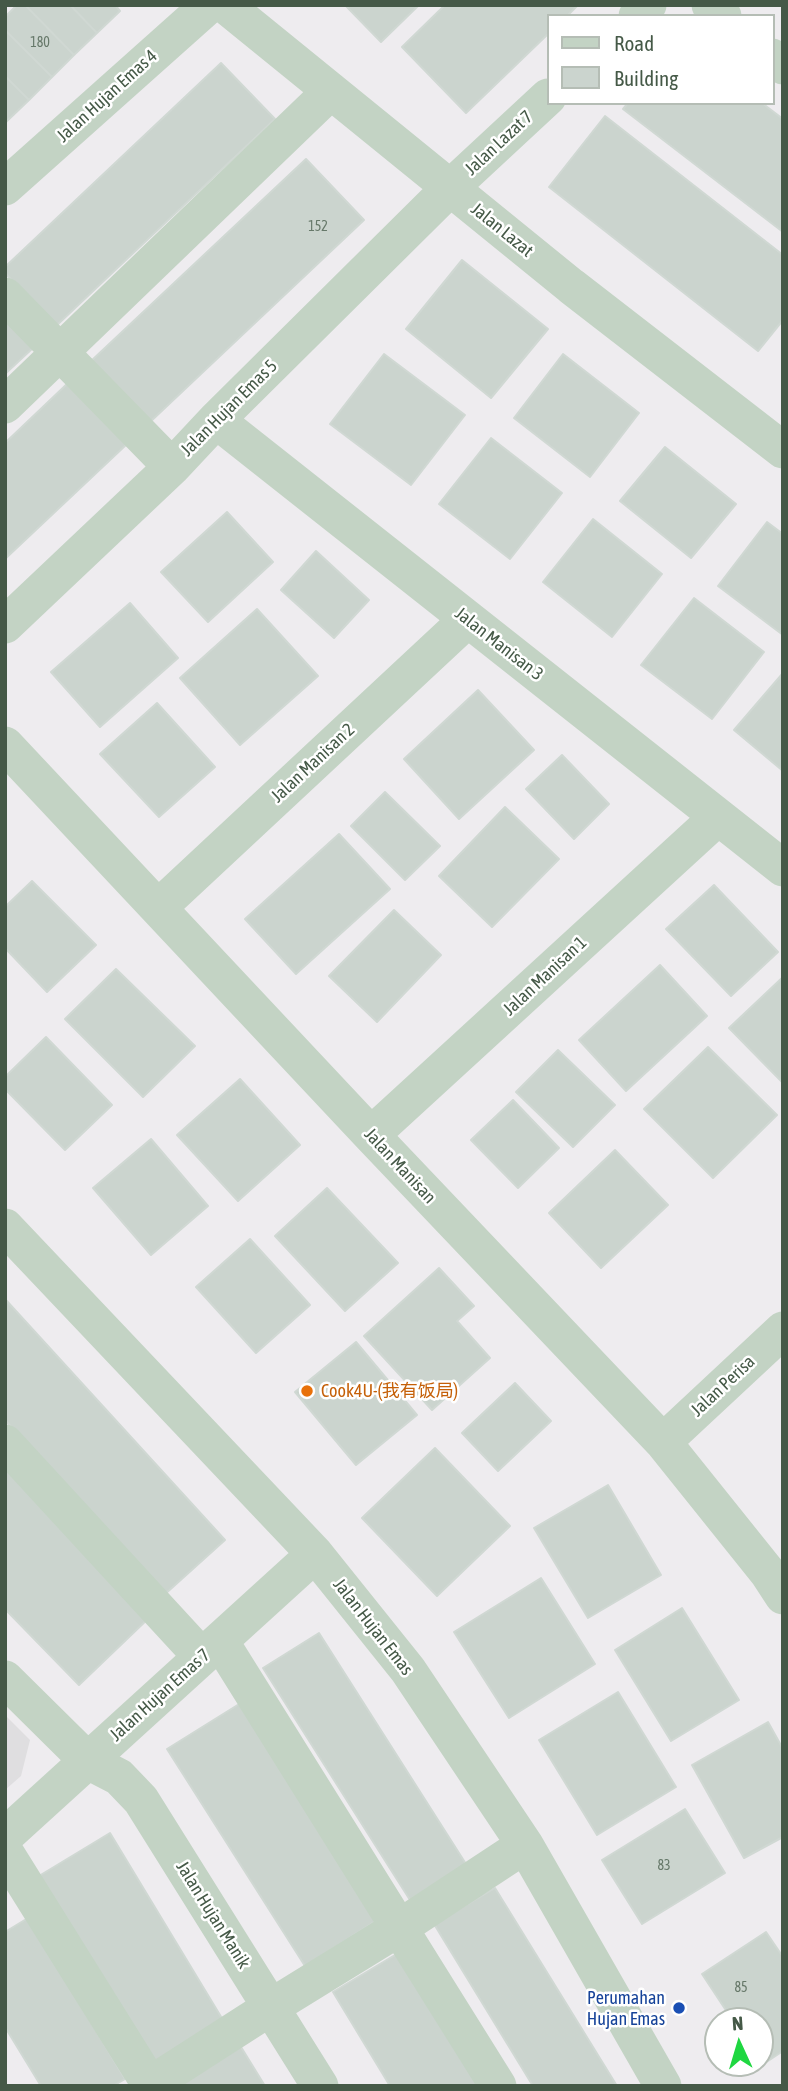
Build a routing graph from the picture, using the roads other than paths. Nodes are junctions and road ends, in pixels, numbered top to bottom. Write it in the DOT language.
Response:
graph roads {
  1 [pos="209,5"];
  2 [pos="225,5"];
  3 [pos="331,91"];
  4 [pos="546,99"];
  5 [pos="5,187"];
  6 [pos="450,188"];
  7 [pos="5,296"];
  8 [pos="60,352"];
  9 [pos="5,405"];
  10 [pos="216,419"];
  11 [pos="783,450"];
  12 [pos="172,467"];
  13 [pos="468,619"];
  14 [pos="5,625"];
  15 [pos="5,745"];
  16 [pos="718,817"];
  17 [pos="783,868"];
  18 [pos="158,908"];
  19 [pos="371,1135"];
  20 [pos="5,1227"];
  21 [pos="783,1330"];
  22 [pos="663,1442"];
  23 [pos="5,1443"];
  24 [pos="315,1554"];
  25 [pos="778,1580"];
  26 [pos="211,1649"];
  27 [pos="5,1679"];
  28 [pos="88,1761"];
  29 [pos="5,1836"];
  30 [pos="525,1845"];
  31 [pos="5,1852"];
  32 [pos="400,1928"];
  33 [pos="271,2007"];
  34 [pos="150,2085"];
  35 [pos="320,2086"];
  36 [pos="498,2086"];
  37 [pos="663,2086"];
  1 -- 5 [label="street, Jalan Hujan Emas 4"];
  2 -- 3 [label="street, Jalan Lazat"];
  3 -- 6 [label="street, Jalan Lazat"];
  3 -- 8 [label="street"];
  4 -- 6 [label="street, Jalan Lazat 7"];
  6 -- 10 [label="street, Jalan Hujan Emas 5"];
  6 -- 11 [label="street, Jalan Lazat"];
  7 -- 8 [label="street"];
  8 -- 9 [label="street"];
  8 -- 12 [label="street"];
  10 -- 12 [label="street, Jalan Hujan Emas 5"];
  10 -- 13 [label="street, Jalan Manisan 3"];
  12 -- 14 [label="street, Jalan Hujan Emas 5"];
  13 -- 16 [label="street, Jalan Manisan 3"];
  13 -- 18 [label="street, Jalan Manisan 2"];
  15 -- 18 [label="street, Jalan Manisan"];
  16 -- 17 [label="street, Jalan Manisan 3"];
  16 -- 19 [label="street, Jalan Manisan 1"];
  18 -- 19 [label="street, Jalan Manisan"];
  19 -- 22 [label="street, Jalan Manisan"];
  20 -- 24 [label="street, Jalan Hujan Emas"];
  21 -- 22 [label="street, Jalan Perisa"];
  22 -- 25 [label="street, Jalan Manisan"];
  23 -- 26 [label="street"];
  24 -- 26 [label="street, Jalan Hujan Emas 7"];
  24 -- 30 [label="street, Jalan Hujan Emas"];
  26 -- 28 [label="street, Jalan Hujan Emas 7"];
  26 -- 32 [label="street"];
  27 -- 28 [label="street, Jalan Hujan Manik"];
  28 -- 29 [label="street, Jalan Hujan Emas 7"];
  28 -- 33 [label="street, Jalan Hujan Manik"];
  30 -- 32 [label="street"];
  30 -- 37 [label="street, Jalan Hujan Emas"];
  31 -- 34 [label="street"];
  32 -- 33 [label="street"];
  32 -- 36 [label="street"];
  33 -- 34 [label="street"];
  33 -- 35 [label="street, Jalan Hujan Manik"];
}
